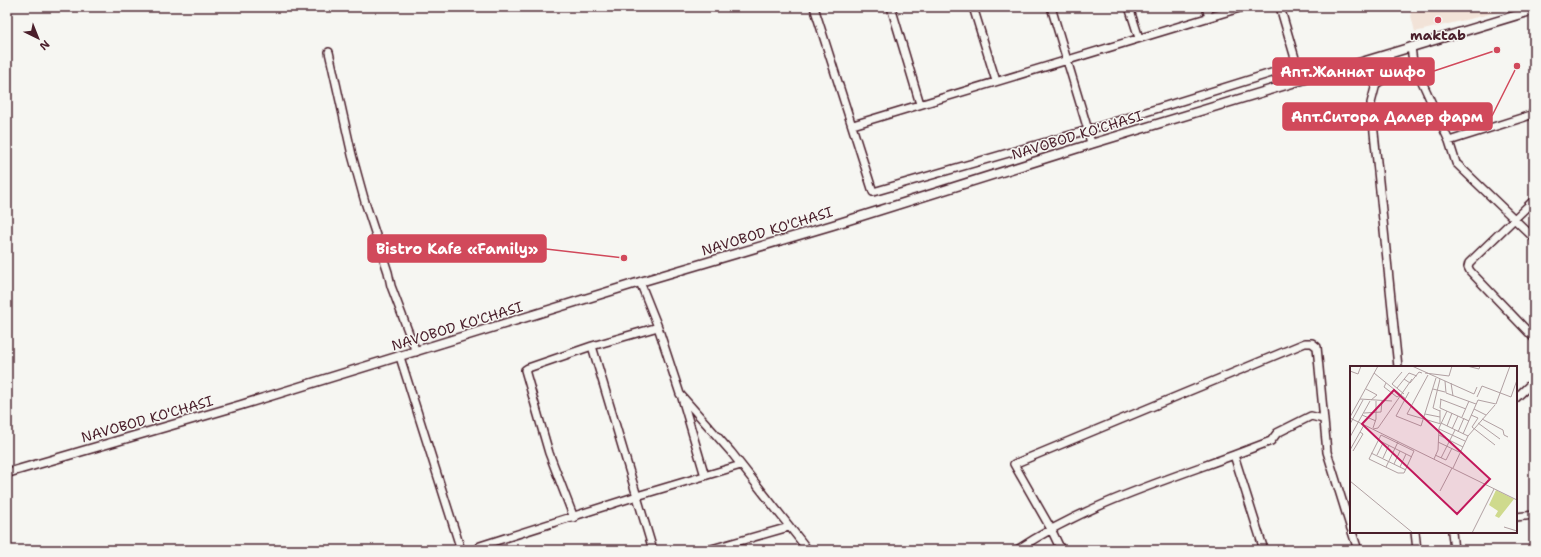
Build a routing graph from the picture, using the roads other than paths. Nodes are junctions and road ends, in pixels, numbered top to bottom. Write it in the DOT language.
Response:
graph roads {
  1 [pos="814,7"];
  2 [pos="891,7"];
  3 [pos="973,7"];
  4 [pos="1051,7"];
  5 [pos="1129,7"];
  6 [pos="1206,7"];
  7 [pos="1243,7"];
  8 [pos="1280,7"];
  9 [pos="1534,10"];
  10 [pos="1518,11"];
  11 [pos="1209,17"];
  12 [pos="1139,38"];
  13 [pos="1411,47"];
  14 [pos="329,52"];
  15 [pos="1067,60"];
  16 [pos="1413,62"];
  17 [pos="996,81"];
  18 [pos="920,104"];
  19 [pos="1534,114"];
  20 [pos="852,124"];
  21 [pos="1088,130"];
  22 [pos="1449,141"];
  23 [pos="1091,144"];
  24 [pos="1534,200"];
  25 [pos="1515,218"];
  26 [pos="1534,238"];
  27 [pos="640,282"];
  28 [pos="658,327"];
  29 [pos="1534,338"];
  30 [pos="592,346"];
  31 [pos="416,352"];
  32 [pos="400,357"];
  33 [pos="1398,366"];
  34 [pos="1534,381"];
  35 [pos="680,394"];
  36 [pos="1517,397"];
  37 [pos="1323,419"];
  38 [pos="1234,455"];
  39 [pos="741,466"];
  40 [pos="7,473"];
  41 [pos="705,476"];
  42 [pos="637,496"];
  43 [pos="1534,515"];
  44 [pos="1517,516"];
  45 [pos="574,518"];
  46 [pos="1350,525"];
  47 [pos="790,527"];
  48 [pos="1051,529"];
  49 [pos="1352,533"];
  50 [pos="1415,533"];
  51 [pos="1452,533"];
  52 [pos="461,550"];
  53 [pos="477,550"];
  54 [pos="653,550"];
  55 [pos="708,550"];
  56 [pos="808,550"];
  57 [pos="1017,550"];
  58 [pos="1061,550"];
  59 [pos="1264,550"];
  60 [pos="1358,550"];
  61 [pos="1417,550"];
  62 [pos="1454,550"];
  1 -- 20 [label="street"];
  2 -- 18 [label="street"];
  3 -- 17 [label="street"];
  4 -- 15 [label="street"];
  5 -- 12 [label="street"];
  6 -- 11 [label="street"];
  7 -- 11 [label="street"];
  8 -- 21 [label="street"];
  9 -- 10 [label="street, NAVOBOD KO'CHASI"];
  10 -- 13 [label="street, NAVOBOD KO'CHASI"];
  11 -- 12 [label="street"];
  12 -- 15 [label="street"];
  13 -- 16 [label="street"];
  13 -- 23 [label="street, NAVOBOD KO'CHASI"];
  14 -- 31 [label="street"];
  15 -- 17 [label="street"];
  15 -- 21 [label="street"];
  16 -- 22 [label="street"];
  16 -- 33 [label="street"];
  17 -- 18 [label="street"];
  18 -- 20 [label="street"];
  19 -- 22 [label="street"];
  20 -- 21 [label="street"];
  21 -- 23 [label="street"];
  22 -- 25 [label="street"];
  23 -- 27 [label="street, NAVOBOD KO'CHASI"];
  24 -- 25 [label="street"];
  25 -- 26 [label="street"];
  25 -- 29 [label="street"];
  27 -- 28 [label="street"];
  27 -- 31 [label="street, NAVOBOD KO'CHASI"];
  28 -- 30 [label="street"];
  28 -- 35 [label="street"];
  30 -- 42 [label="street"];
  30 -- 45 [label="street"];
  31 -- 32 [label="street, NAVOBOD KO'CHASI"];
  32 -- 40 [label="street, NAVOBOD KO'CHASI"];
  32 -- 52 [label="street"];
  34 -- 36 [label="street"];
  35 -- 39 [label="street"];
  35 -- 41 [label="street"];
  37 -- 38 [label="street"];
  37 -- 46 [label="street"];
  37 -- 48 [label="street"];
  38 -- 48 [label="street"];
  38 -- 59 [label="street"];
  39 -- 41 [label="street"];
  39 -- 47 [label="street"];
  41 -- 42 [label="street"];
  42 -- 45 [label="street"];
  42 -- 54 [label="street"];
  43 -- 44 [label="street"];
  45 -- 53 [label="street"];
  47 -- 55 [label="street"];
  47 -- 56 [label="street"];
  48 -- 57 [label="street"];
  48 -- 58 [label="street"];
  49 -- 60 [label="street"];
  50 -- 61 [label="street"];
  51 -- 62 [label="street"];
}
